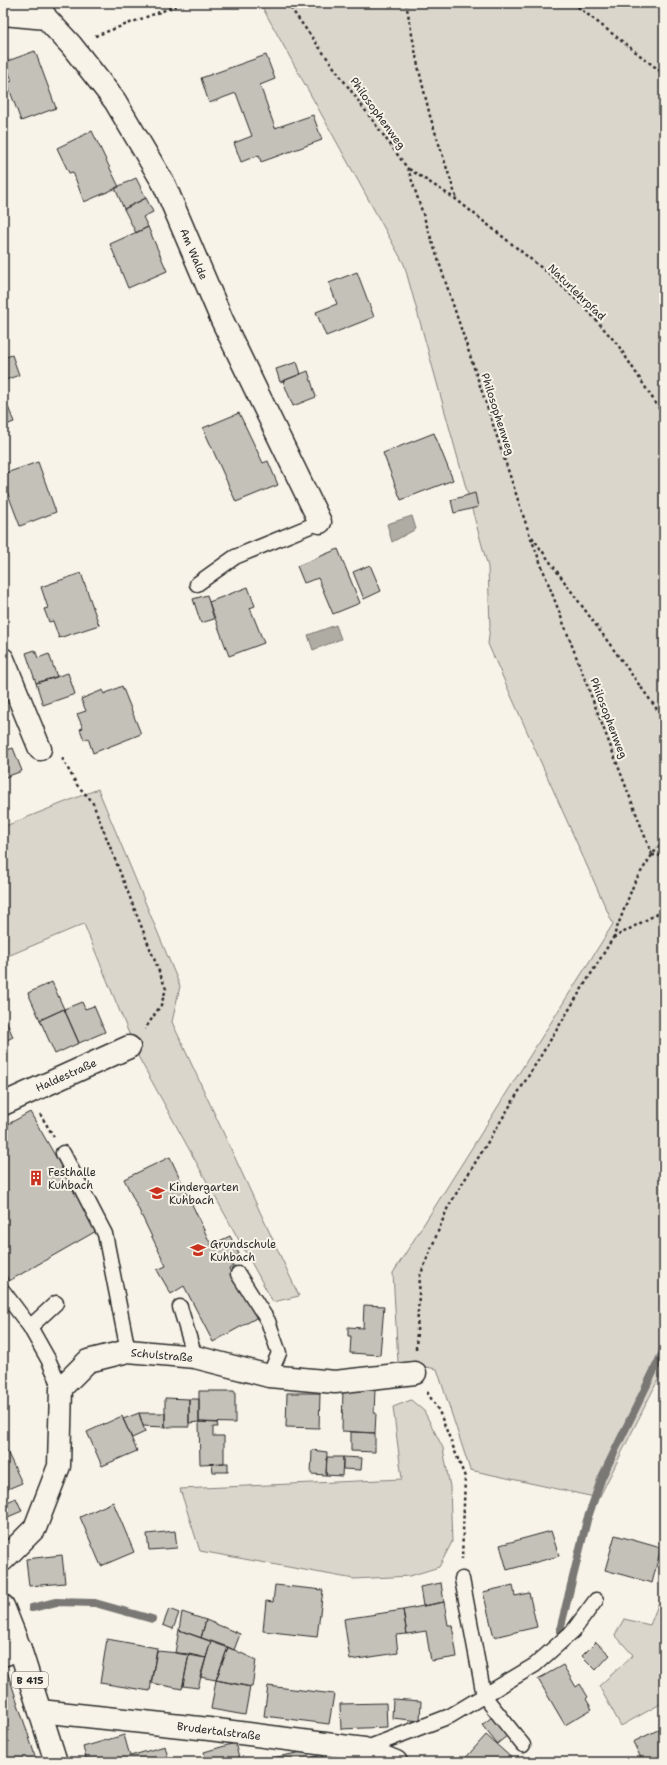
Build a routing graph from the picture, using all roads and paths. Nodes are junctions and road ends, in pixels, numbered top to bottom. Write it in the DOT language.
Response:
graph roads {
  1 [pos="184,3"];
  2 [pos="287,3"];
  3 [pos="406,3"];
  4 [pos="573,3"];
  5 [pos="42,11"];
  6 [pos="3,14"];
  7 [pos="102,33"];
  8 [pos="664,74"];
  9 [pos="408,169"];
  10 [pos="457,200"];
  11 [pos="664,416"];
  12 [pos="320,522"];
  13 [pos="529,533"];
  14 [pos="197,584"];
  15 [pos="3,659"];
  16 [pos="664,719"];
  17 [pos="40,749"];
  18 [pos="664,840"];
  19 [pos="652,855"];
  20 [pos="664,856"];
  21 [pos="664,910"];
  22 [pos="613,938"];
  23 [pos="129,1047"];
  24 [pos="27,1092"];
  25 [pos="3,1104"];
  26 [pos="63,1152"];
  27 [pos="238,1274"];
  28 [pos="3,1291"];
  29 [pos="56,1303"];
  30 [pos="180,1307"];
  31 [pos="30,1328"];
  32 [pos="128,1351"];
  33 [pos="195,1357"];
  34 [pos="415,1374"];
  35 [pos="269,1376"];
  36 [pos="61,1388"];
  37 [pos="3,1560"];
  38 [pos="462,1579"];
  39 [pos="596,1600"];
  40 [pos="3,1606"];
  41 [pos="11,1652"];
  42 [pos="484,1696"];
  43 [pos="40,1711"];
  44 [pos="523,1745"];
  45 [pos="364,1749"];
  46 [pos="56,1762"];
  47 [pos="396,1762"];
  1 -- 7 [label="path"];
  2 -- 9 [label="path, Philosophenweg"];
  3 -- 10 [label="path"];
  4 -- 8 [label="path"];
  5 -- 6 [label="street"];
  5 -- 12 [label="street, Am Walde"];
  9 -- 10 [label="path, Naturlehrpfad"];
  9 -- 13 [label="path, Philosophenweg"];
  10 -- 11 [label="path, Naturlehrpfad"];
  12 -- 14 [label="lane"];
  13 -- 16 [label="path"];
  13 -- 19 [label="path, Philosophenweg"];
  15 -- 17 [label="street"];
  17 -- 23 [label="path"];
  18 -- 19 [label="path"];
  19 -- 20 [label="path"];
  19 -- 22 [label="path"];
  21 -- 22 [label="path"];
  22 -- 34 [label="path"];
  23 -- 24 [label="street, Haldestraße"];
  24 -- 25 [label="street, Haldestraße"];
  24 -- 26 [label="path"];
  26 -- 32 [label="lane"];
  27 -- 35 [label="lane"];
  28 -- 31 [label="lane"];
  29 -- 31 [label="lane"];
  30 -- 33 [label="lane"];
  31 -- 36 [label="lane"];
  32 -- 33 [label="street, Schulstraße"];
  32 -- 36 [label="street, Schulstraße"];
  33 -- 35 [label="street, Schulstraße"];
  34 -- 35 [label="street, Schulstraße"];
  34 -- 38 [label="path"];
  36 -- 37 [label="street"];
  38 -- 42 [label="lane"];
  39 -- 42 [label="lane"];
  40 -- 41 [label="street, B 415"];
  41 -- 43 [label="street, B 415"];
  42 -- 44 [label="lane"];
  42 -- 45 [label="lane"];
  43 -- 45 [label="street, Brudertalstraße"];
  43 -- 46 [label="street, B 415"];
  45 -- 47 [label="street, Brudertalstraße"];
}
